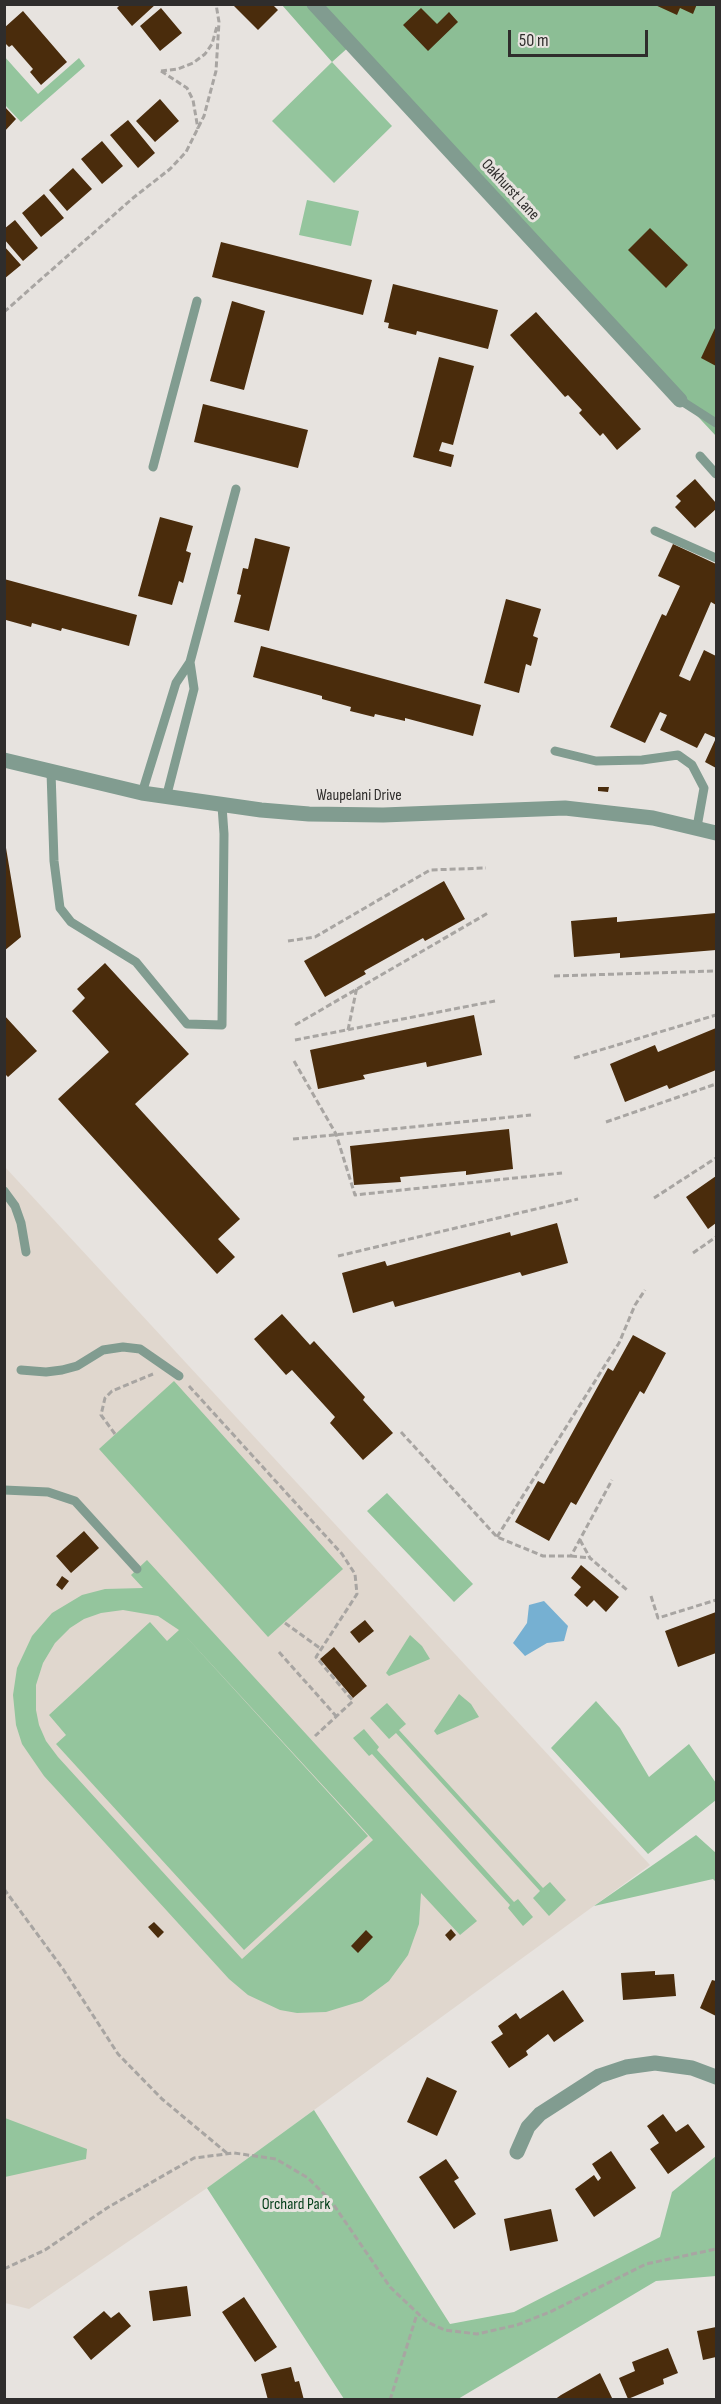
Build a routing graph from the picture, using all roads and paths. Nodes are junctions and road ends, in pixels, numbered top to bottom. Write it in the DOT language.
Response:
graph roads {
  1 [pos="216,4"];
  2 [pos="314,4"];
  3 [pos="219,22"];
  4 [pos="198,131"];
  5 [pos="197,301"];
  6 [pos="4,312"];
  7 [pos="680,400"];
  8 [pos="717,423"];
  9 [pos="700,456"];
  10 [pos="153,467"];
  11 [pos="717,474"];
  12 [pos="236,489"];
  13 [pos="655,531"];
  14 [pos="717,558"];
  15 [pos="190,662"];
  16 [pos="555,751"];
  17 [pos="4,760"];
  18 [pos="51,772"];
  19 [pos="142,793"];
  20 [pos="166,798"];
  21 [pos="222,806"];
  22 [pos="697,827"];
  23 [pos="717,833"];
  24 [pos="486,868"];
  25 [pos="488,913"];
  26 [pos="288,941"];
  27 [pos="717,971"];
  28 [pos="554,976"];
  29 [pos="357,987"];
  30 [pos="495,1001"];
  31 [pos="717,1015"];
  32 [pos="295,1025"];
  33 [pos="348,1030"];
  34 [pos="295,1040"];
  35 [pos="574,1058"];
  36 [pos="294,1060"];
  37 [pos="717,1084"];
  38 [pos="531,1115"];
  39 [pos="606,1122"];
  40 [pos="336,1134"];
  41 [pos="293,1138"];
  42 [pos="717,1158"];
  43 [pos="561,1173"];
  44 [pos="4,1191"];
  45 [pos="654,1198"];
  46 [pos="578,1199"];
  47 [pos="717,1237"];
  48 [pos="26,1252"];
  49 [pos="693,1253"];
  50 [pos="338,1256"];
  51 [pos="645,1290"];
  52 [pos="166,1367"];
  53 [pos="21,1370"];
  54 [pos="179,1376"];
  55 [pos="401,1432"];
  56 [pos="115,1434"];
  57 [pos="612,1480"];
  58 [pos="4,1490"];
  59 [pos="497,1537"];
  60 [pos="580,1540"];
  61 [pos="571,1556"];
  62 [pos="590,1558"];
  63 [pos="137,1569"];
  64 [pos="627,1590"];
  65 [pos="651,1596"];
  66 [pos="717,1599"];
  67 [pos="285,1623"];
  68 [pos="320,1650"];
  69 [pos="279,1652"];
  70 [pos="336,1716"];
  71 [pos="315,1736"];
  72 [pos="4,1889"];
  73 [pos="717,2077"];
  74 [pos="517,2152"];
  75 [pos="228,2154"];
  76 [pos="717,2249"];
  77 [pos="4,2269"];
  78 [pos="417,2314"];
  79 [pos="390,2400"];
  1 -- 3 [label="path"];
  2 -- 7 [label="street, Oakhurst Lane"];
  3 -- 4 [label="path"];
  3 -- 4 [label="path"];
  4 -- 6 [label="path"];
  5 -- 10 [label="lane"];
  7 -- 8 [label="lane"];
  9 -- 11 [label="lane"];
  12 -- 15 [label="lane"];
  13 -- 14 [label="lane"];
  15 -- 19 [label="lane"];
  15 -- 20 [label="lane"];
  16 -- 22 [label="lane"];
  17 -- 18 [label="street, Waupelani Drive"];
  18 -- 19 [label="street, Waupelani Drive"];
  18 -- 21 [label="lane"];
  19 -- 20 [label="street, Waupelani Drive"];
  20 -- 21 [label="street, Waupelani Drive"];
  21 -- 22 [label="street, Waupelani Drive"];
  22 -- 23 [label="street, Waupelani Drive"];
  24 -- 26 [label="path"];
  25 -- 29 [label="path"];
  27 -- 28 [label="path"];
  29 -- 32 [label="path"];
  29 -- 33 [label="path"];
  30 -- 33 [label="path"];
  31 -- 35 [label="path"];
  33 -- 34 [label="path"];
  36 -- 40 [label="path"];
  37 -- 39 [label="path"];
  38 -- 40 [label="path"];
  40 -- 41 [label="path"];
  40 -- 43 [label="path"];
  42 -- 45 [label="path"];
  44 -- 48 [label="lane"];
  46 -- 50 [label="path"];
  47 -- 49 [label="path"];
  51 -- 59 [label="path"];
  52 -- 53 [label="lane"];
  52 -- 54 [label="lane"];
  52 -- 56 [label="path"];
  54 -- 68 [label="path"];
  55 -- 59 [label="path"];
  57 -- 60 [label="path"];
  58 -- 63 [label="lane"];
  59 -- 61 [label="path"];
  60 -- 61 [label="path"];
  60 -- 62 [label="path"];
  61 -- 62 [label="path"];
  62 -- 64 [label="path"];
  65 -- 66 [label="path"];
  67 -- 68 [label="path"];
  68 -- 70 [label="path"];
  69 -- 70 [label="path"];
  70 -- 71 [label="path"];
  72 -- 75 [label="path"];
  73 -- 74 [label="street"];
  75 -- 77 [label="path"];
  75 -- 78 [label="path"];
  76 -- 78 [label="path"];
  78 -- 79 [label="path"];
}
